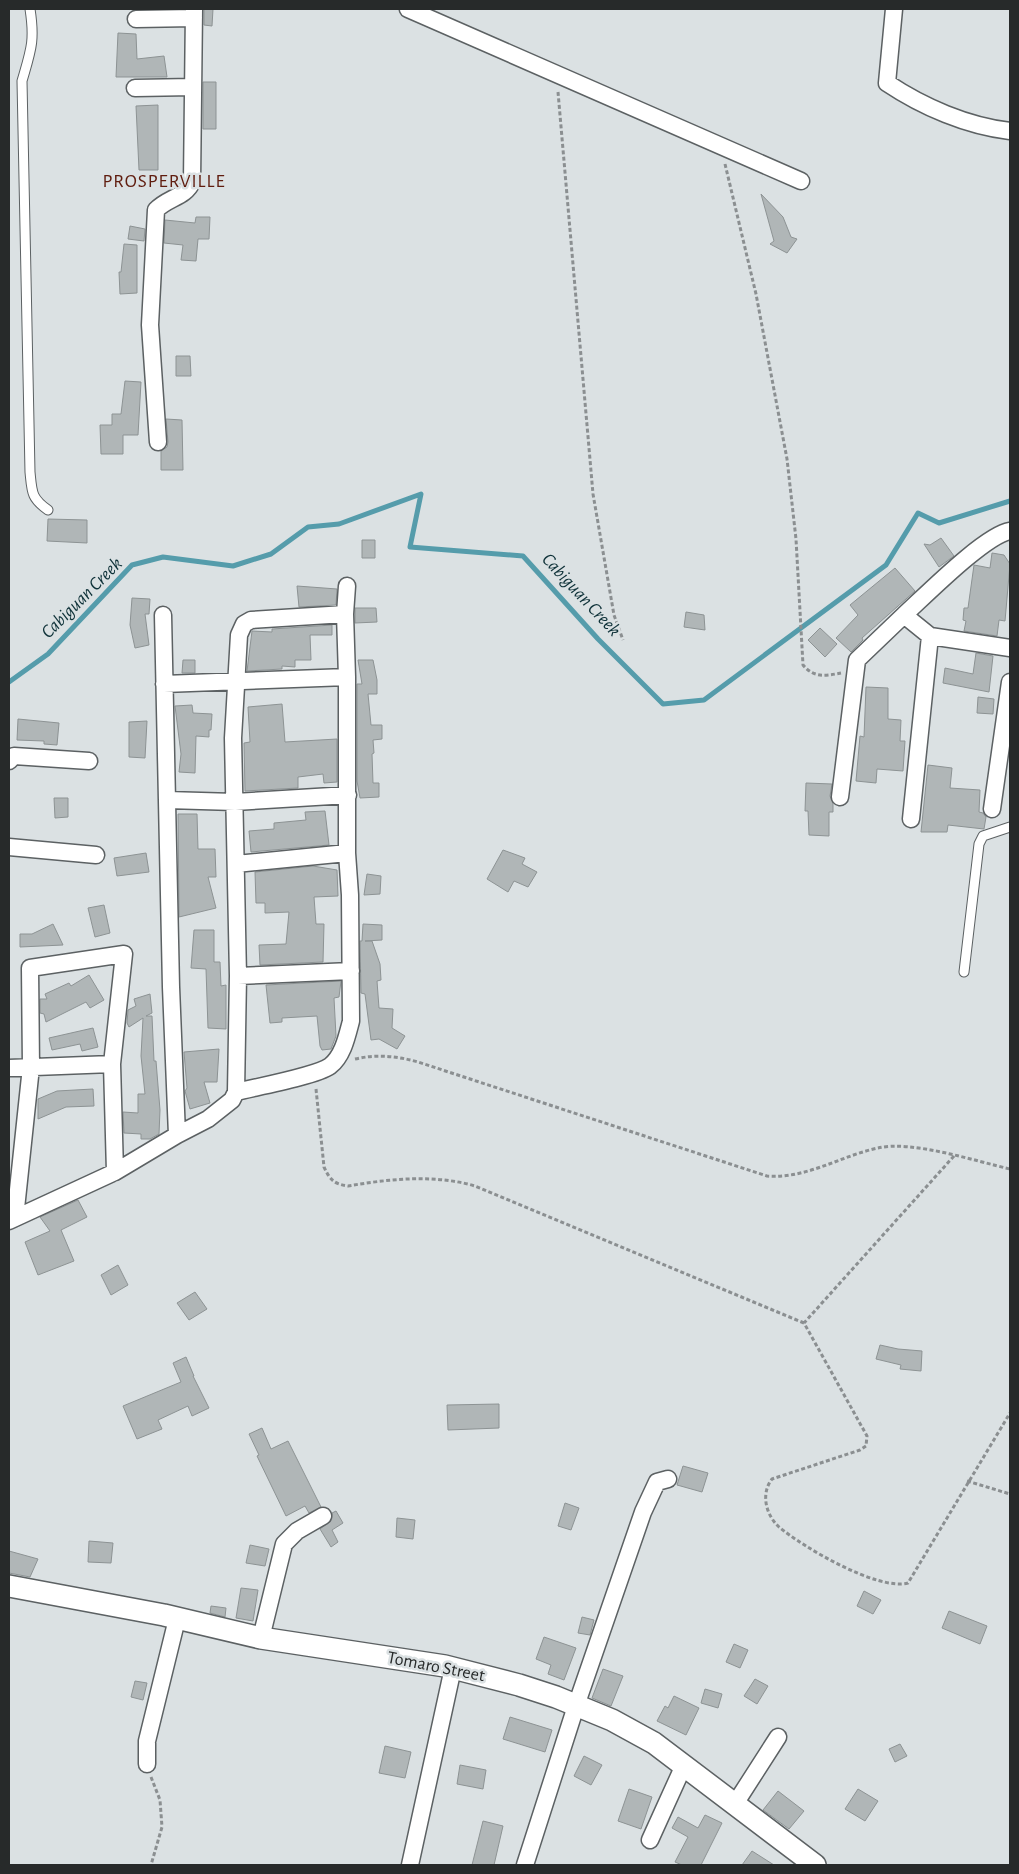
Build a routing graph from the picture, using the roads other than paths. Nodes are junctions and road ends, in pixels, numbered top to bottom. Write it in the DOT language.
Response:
graph roads {
  1 [pos="30,9"];
  2 [pos="408,9"];
  3 [pos="894,9"];
  4 [pos="194,13"];
  5 [pos="136,18"];
  6 [pos="193,87"];
  7 [pos="135,88"];
  8 [pos="1010,131"];
  9 [pos="801,181"];
  10 [pos="158,442"];
  11 [pos="48,510"];
  12 [pos="1010,531"];
  13 [pos="347,586"];
  14 [pos="344,614"];
  15 [pos="163,615"];
  16 [pos="904,615"];
  17 [pos="930,636"];
  18 [pos="1010,648"];
  19 [pos="347,677"];
  20 [pos="1010,682"];
  21 [pos="237,683"];
  22 [pos="164,684"];
  23 [pos="9,761"];
  24 [pos="89,761"];
  25 [pos="348,794"];
  26 [pos="840,797"];
  27 [pos="167,800"];
  28 [pos="235,802"];
  29 [pos="992,809"];
  30 [pos="911,819"];
  31 [pos="1010,827"];
  32 [pos="9,847"];
  33 [pos="347,853"];
  34 [pos="96,855"];
  35 [pos="236,864"];
  36 [pos="351,971"];
  37 [pos="964,972"];
  38 [pos="238,976"];
  39 [pos="112,1064"];
  40 [pos="31,1067"];
  41 [pos="9,1068"];
  42 [pos="236,1092"];
  43 [pos="177,1135"];
  44 [pos="115,1172"];
  45 [pos="12,1219"];
  46 [pos="668,1479"];
  47 [pos="323,1516"];
  48 [pos="9,1586"];
  49 [pos="177,1619"];
  50 [pos="261,1638"];
  51 [pos="454,1668"];
  52 [pos="576,1706"];
  53 [pos="778,1737"];
  54 [pos="148,1764"];
  55 [pos="684,1765"];
  56 [pos="735,1804"];
  57 [pos="650,1840"];
  58 [pos="410,1865"];
  59 [pos="525,1865"];
  60 [pos="815,1865"];
  1 -- 11 [label="lane"];
  2 -- 9 [label="street"];
  3 -- 8 [label="street"];
  4 -- 5 [label="street"];
  4 -- 6 [label="street"];
  6 -- 7 [label="street"];
  6 -- 10 [label="street"];
  12 -- 16 [label="street"];
  13 -- 14 [label="street"];
  14 -- 19 [label="street"];
  14 -- 21 [label="street"];
  15 -- 22 [label="street"];
  16 -- 17 [label="street"];
  16 -- 26 [label="street"];
  17 -- 18 [label="street"];
  17 -- 30 [label="street"];
  19 -- 21 [label="street"];
  19 -- 25 [label="street"];
  20 -- 29 [label="street"];
  21 -- 22 [label="street"];
  21 -- 28 [label="street"];
  22 -- 27 [label="street"];
  23 -- 24 [label="street"];
  25 -- 28 [label="street"];
  25 -- 33 [label="street"];
  27 -- 28 [label="street"];
  27 -- 43 [label="street"];
  28 -- 35 [label="street"];
  31 -- 37 [label="lane"];
  32 -- 34 [label="street"];
  33 -- 35 [label="street"];
  33 -- 36 [label="street"];
  35 -- 38 [label="street"];
  36 -- 38 [label="street"];
  36 -- 42 [label="street"];
  38 -- 42 [label="street"];
  39 -- 40 [label="street"];
  39 -- 40 [label="street"];
  39 -- 44 [label="street"];
  40 -- 41 [label="street"];
  40 -- 45 [label="street"];
  42 -- 43 [label="street"];
  43 -- 44 [label="street"];
  44 -- 45 [label="street"];
  46 -- 52 [label="street"];
  47 -- 50 [label="street"];
  48 -- 49 [label="street, Tomaro Street"];
  49 -- 50 [label="street, Tomaro Street"];
  49 -- 54 [label="street"];
  50 -- 51 [label="street, Tomaro Street"];
  51 -- 52 [label="street, Tomaro Street"];
  51 -- 58 [label="street"];
  52 -- 55 [label="street, Tomaro Street"];
  52 -- 59 [label="street"];
  53 -- 56 [label="street"];
  55 -- 56 [label="street, Tomaro Street"];
  55 -- 57 [label="street"];
  56 -- 60 [label="street, Tomaro Street"];
}
